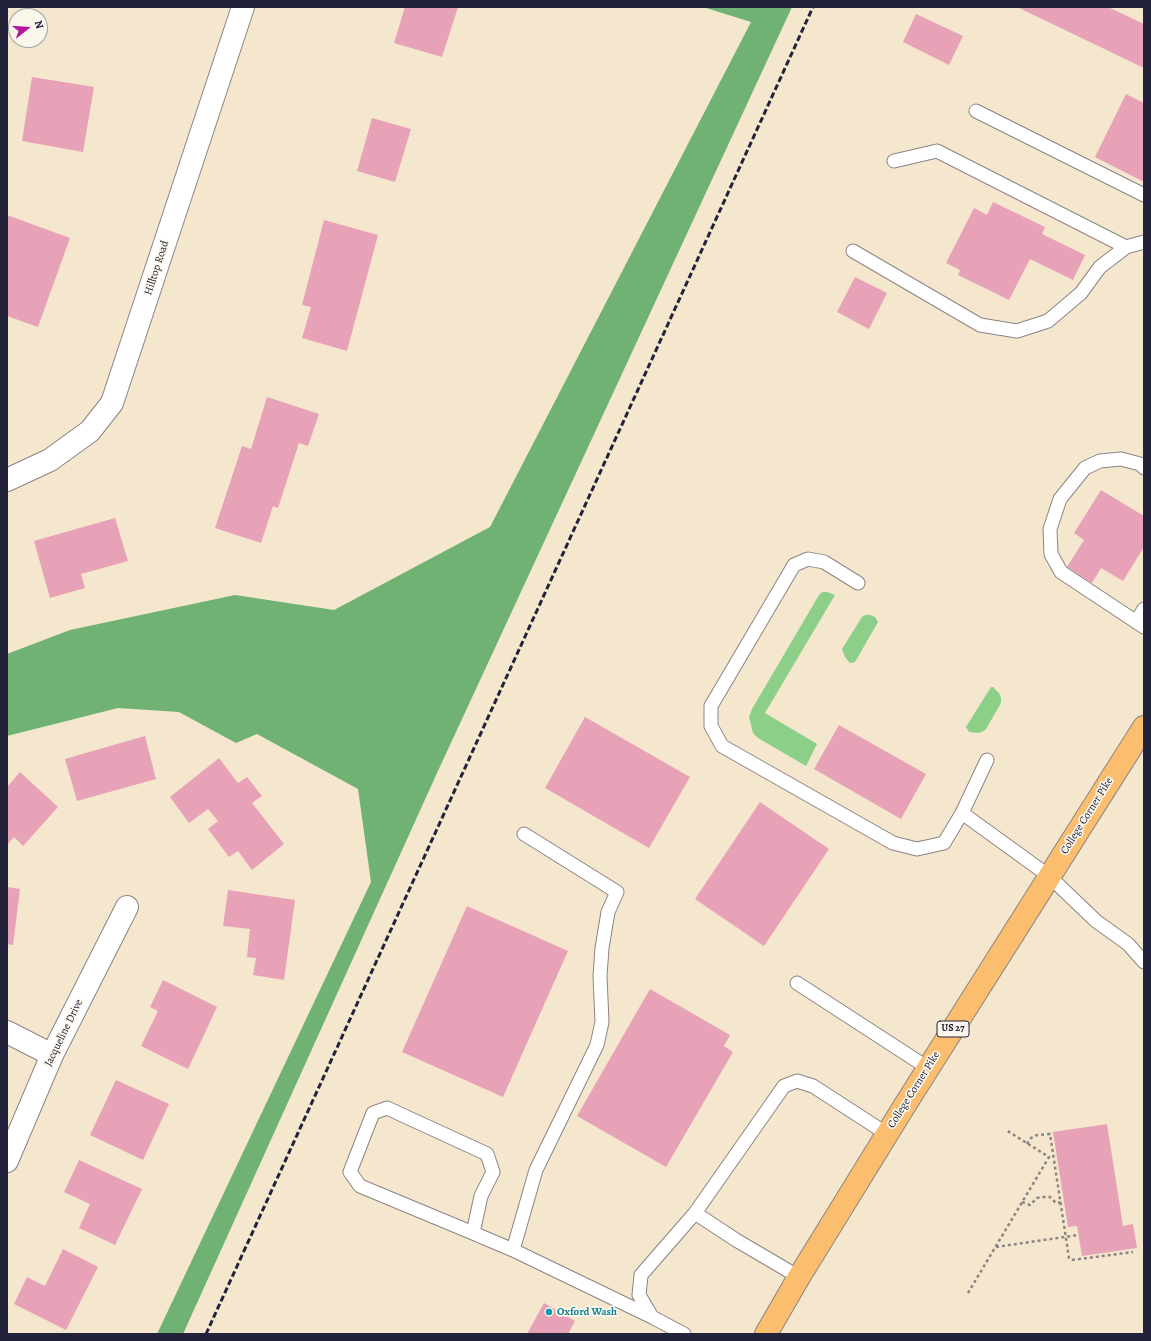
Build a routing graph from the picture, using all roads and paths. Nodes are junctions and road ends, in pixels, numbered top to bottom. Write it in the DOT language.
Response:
graph roads {
  1 [pos="243,7"];
  2 [pos="976,111"];
  3 [pos="894,161"];
  4 [pos="1144,195"];
  5 [pos="1144,242"];
  6 [pos="1126,246"];
  7 [pos="853,251"];
  8 [pos="1144,468"];
  9 [pos="7,480"];
  10 [pos="858,584"];
  11 [pos="1144,609"];
  12 [pos="1140,624"];
  13 [pos="1144,726"];
  14 [pos="987,760"];
  15 [pos="962,813"];
  16 [pos="524,834"];
  17 [pos="1050,876"];
  18 [pos="127,907"];
  19 [pos="1144,962"];
  20 [pos="797,983"];
  21 [pos="7,1032"];
  22 [pos="52,1055"];
  23 [pos="928,1068"];
  24 [pos="1006,1130"];
  25 [pos="887,1134"];
  26 [pos="1027,1144"];
  27 [pos="1055,1157"];
  28 [pos="1048,1158"];
  29 [pos="7,1161"];
  30 [pos="1022,1202"];
  31 [pos="1064,1202"];
  32 [pos="1060,1203"];
  33 [pos="695,1213"];
  34 [pos="473,1233"];
  35 [pos="1078,1236"];
  36 [pos="1066,1237"];
  37 [pos="996,1247"];
  38 [pos="513,1250"];
  39 [pos="1133,1252"];
  40 [pos="799,1277"];
  41 [pos="968,1293"];
  42 [pos="652,1317"];
  43 [pos="667,1330"];
  44 [pos="684,1334"];
  45 [pos="766,1334"];
  1 -- 9 [label="street, Hilltop Road"];
  2 -- 4 [label="lane"];
  3 -- 6 [label="lane"];
  5 -- 6 [label="lane"];
  6 -- 7 [label="lane"];
  8 -- 12 [label="lane"];
  10 -- 15 [label="lane"];
  11 -- 12 [label="lane"];
  13 -- 17 [label="highway, College Corner Pike / US 27"];
  14 -- 15 [label="lane"];
  15 -- 17 [label="lane"];
  16 -- 38 [label="lane"];
  17 -- 19 [label="lane"];
  17 -- 23 [label="highway, College Corner Pike / US 27"];
  18 -- 22 [label="street, Jacqueline Drive"];
  20 -- 23 [label="lane"];
  21 -- 22 [label="street"];
  22 -- 29 [label="street, Jacqueline Drive"];
  23 -- 25 [label="highway, College Corner Pike / US 27"];
  24 -- 26 [label="path"];
  25 -- 33 [label="lane"];
  25 -- 40 [label="highway, College Corner Pike / US 27"];
  26 -- 27 [label="path"];
  26 -- 28 [label="path"];
  27 -- 28 [label="path"];
  27 -- 32 [label="path"];
  28 -- 30 [label="path"];
  30 -- 32 [label="path"];
  30 -- 37 [label="path"];
  31 -- 32 [label="path"];
  32 -- 36 [label="path"];
  33 -- 40 [label="lane"];
  33 -- 42 [label="lane"];
  34 -- 34 [label="lane"];
  34 -- 38 [label="lane"];
  35 -- 36 [label="path"];
  36 -- 37 [label="path"];
  36 -- 39 [label="path"];
  37 -- 41 [label="path"];
  38 -- 42 [label="lane"];
  40 -- 45 [label="highway, College Corner Pike / US 27"];
  42 -- 43 [label="lane"];
  43 -- 44 [label="lane"];
}
